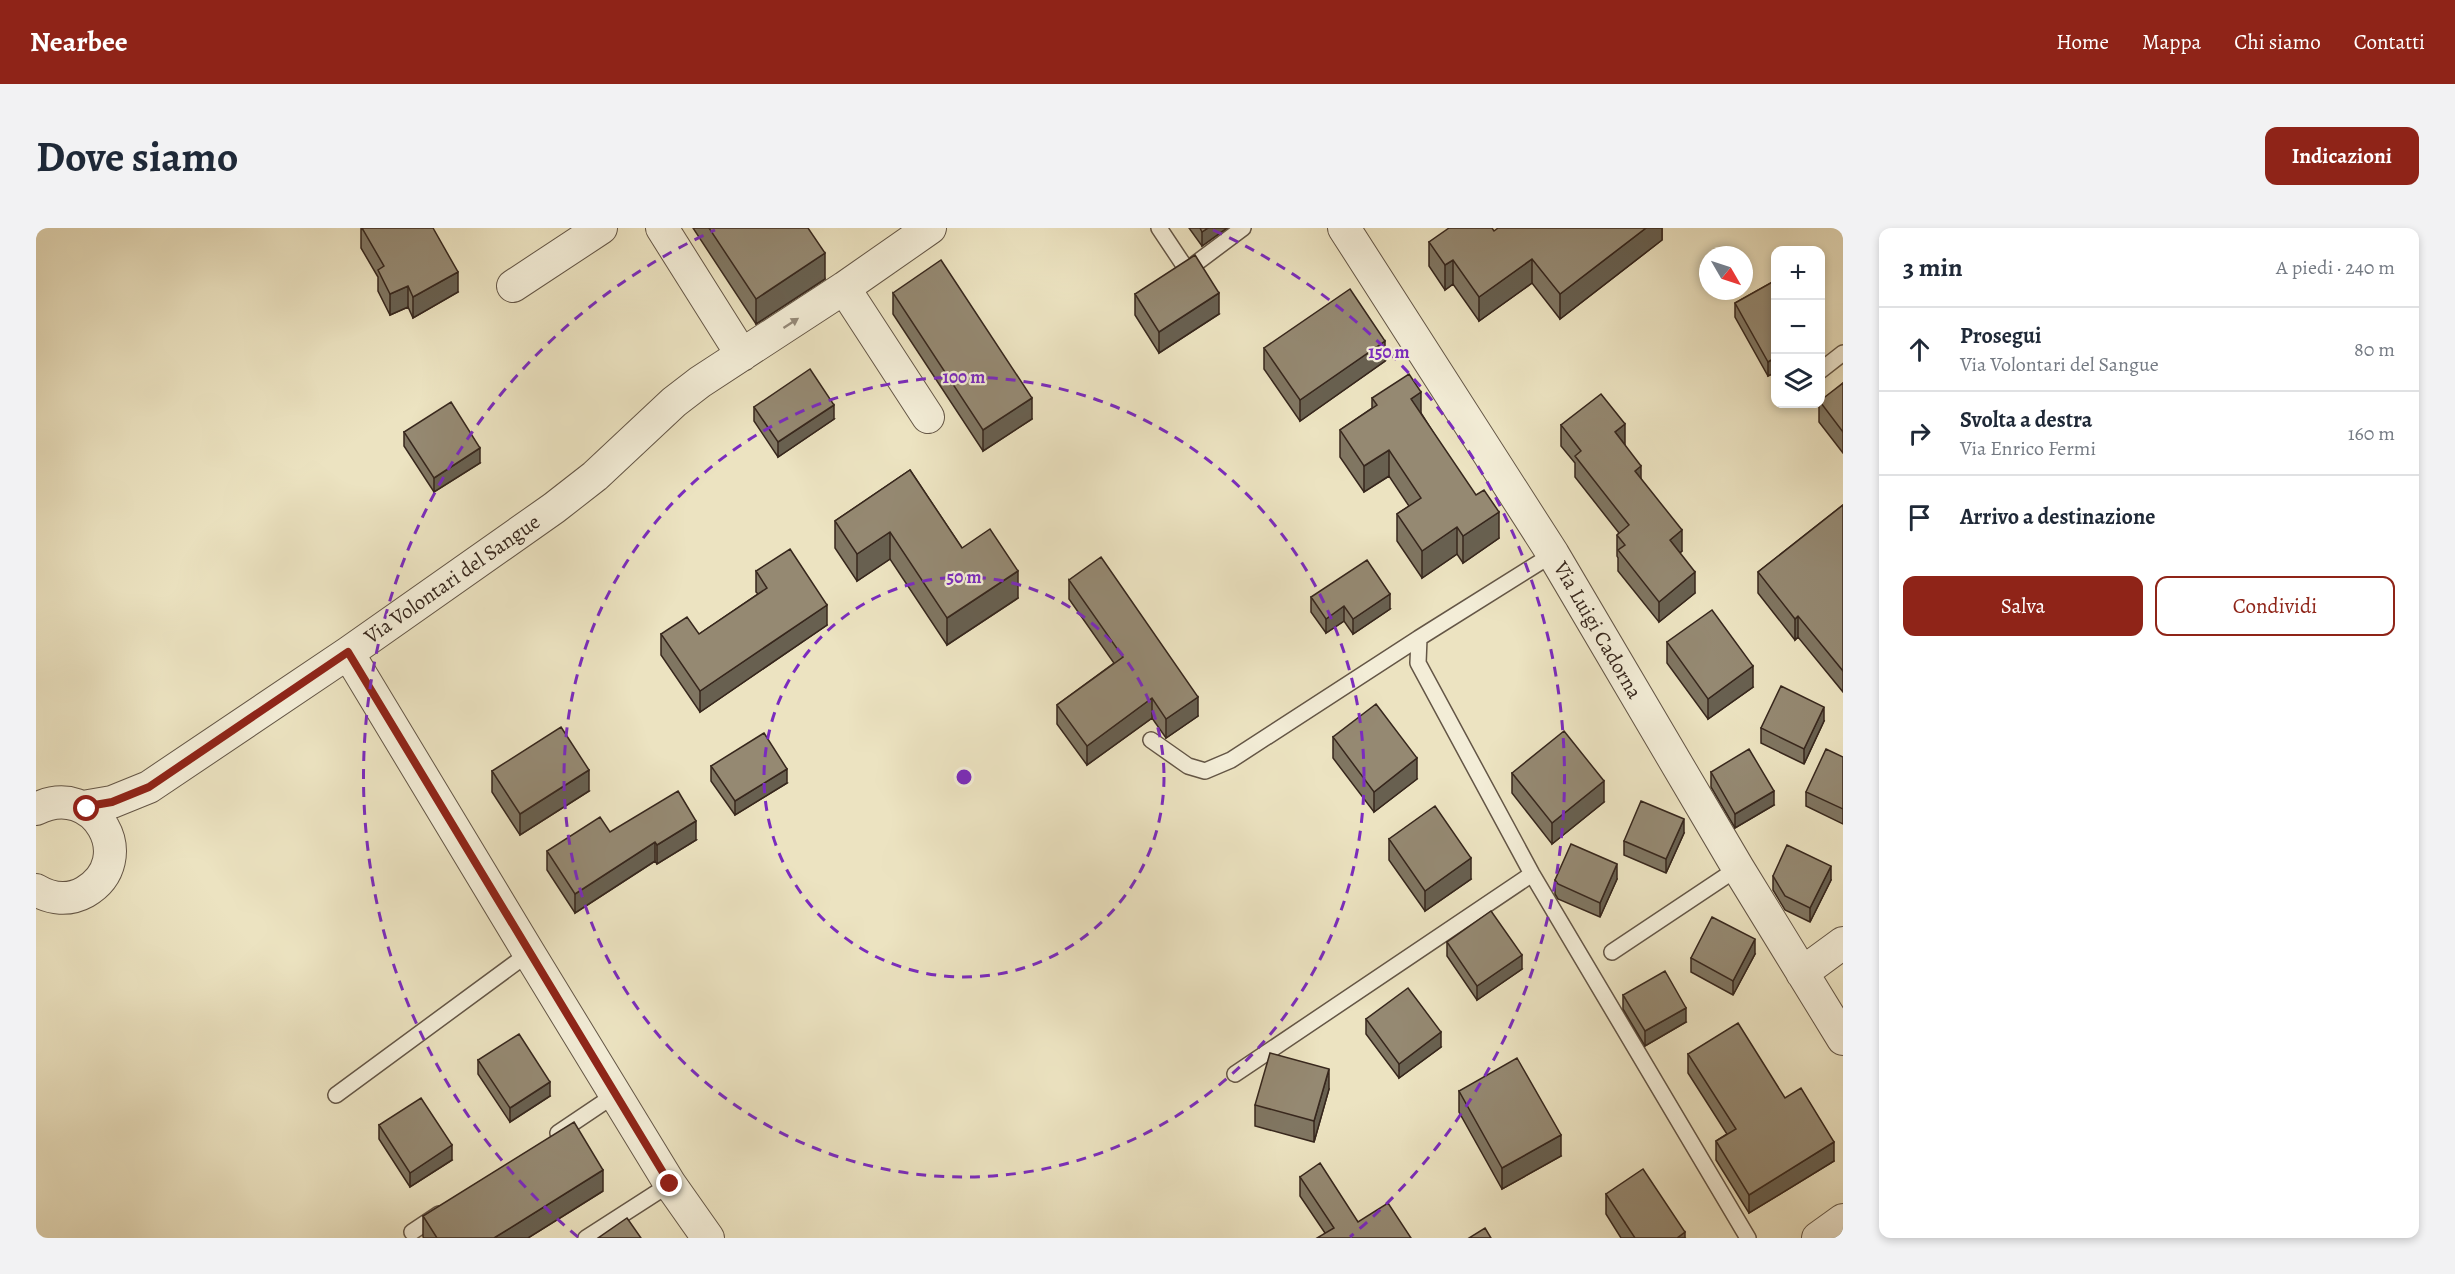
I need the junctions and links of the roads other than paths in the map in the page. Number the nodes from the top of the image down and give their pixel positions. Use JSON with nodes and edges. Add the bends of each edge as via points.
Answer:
{"nodes":[{"id":1,"x":601,"y":228,"type":"edge"},
{"id":2,"x":662,"y":228,"type":"edge"},
{"id":3,"x":930,"y":228,"type":"edge"},
{"id":4,"x":1159,"y":228,"type":"edge"},
{"id":5,"x":1243,"y":228,"type":"edge"},
{"id":6,"x":1344,"y":228,"type":"edge"},
{"id":7,"x":513,"y":286,"type":"dead end"},
{"id":8,"x":844,"y":288,"type":"junction"},
{"id":9,"x":1843,"y":353,"type":"edge"},
{"id":10,"x":742,"y":355,"type":"junction"},
{"id":11,"x":1825,"y":368,"type":"edge"},
{"id":12,"x":928,"y":417,"type":"dead end"},
{"id":13,"x":1554,"y":554,"type":"junction"},
{"id":14,"x":1419,"y":638,"type":"junction"},
{"id":15,"x":348,"y":652,"type":"junction"},
{"id":16,"x":1151,"y":740,"type":"dead end"},
{"id":17,"x":36,"y":784,"type":"edge"},
{"id":18,"x":149,"y":787,"type":"junction"},
{"id":19,"x":60,"y":806,"type":"edge"},
{"id":20,"x":110,"y":848,"type":"junction"},
{"id":21,"x":1738,"y":868,"type":"junction"},
{"id":22,"x":1532,"y":873,"type":"junction"},
{"id":23,"x":36,"y":890,"type":"edge"},
{"id":24,"x":1843,"y":943,"type":"edge"},
{"id":25,"x":1612,"y":952,"type":"dead end"},
{"id":26,"x":529,"y":953,"type":"junction"},
{"id":27,"x":1802,"y":973,"type":"junction"},
{"id":28,"x":1843,"y":1039,"type":"edge"},
{"id":29,"x":1235,"y":1074,"type":"dead end"},
{"id":30,"x":616,"y":1094,"type":"junction"},
{"id":31,"x":336,"y":1095,"type":"dead end"},
{"id":32,"x":548,"y":1140,"type":"edge"},
{"id":33,"x":670,"y":1184,"type":"junction"},
{"id":34,"x":451,"y":1206,"type":"edge"},
{"id":35,"x":1843,"y":1220,"type":"edge"},
{"id":36,"x":412,"y":1232,"type":"dead end"},
{"id":37,"x":586,"y":1238,"type":"edge"},
{"id":38,"x":708,"y":1238,"type":"edge"},
{"id":39,"x":1748,"y":1238,"type":"edge"},
{"id":40,"x":1818,"y":1238,"type":"edge"}],
"edges":[{"from":1,"to":7,"type":"street"},
{"from":2,"to":10,"type":"street"},
{"from":3,"to":8,"type":"street","name":"Via Volontari del Sangue"},
{"from":4,"to":5,"type":"lane","via":[[1187,270]]},
{"from":6,"to":13,"type":"street","name":"Via Luigi Cadorna"},
{"from":10,"to":8,"type":"street","name":"Via Volontari del Sangue","one_way":true},
{"from":8,"to":12,"type":"street"},
{"from":9,"to":11,"type":"lane"},
{"from":10,"to":15,"type":"street","name":"Via Volontari del Sangue","via":[[674,402],[613,460],[554,508]]},
{"from":13,"to":14,"type":"lane"},
{"from":13,"to":21,"type":"street","name":"Via Luigi Cadorna"},
{"from":14,"to":16,"type":"lane","via":[[1231,760],[1205,771],[1188,766]]},
{"from":14,"to":22,"type":"lane","via":[[1418,663]]},
{"from":15,"to":18,"type":"street","name":"Via Volontari del Sangue"},
{"from":15,"to":26,"type":"street"},
{"from":17,"to":19,"type":"street"},
{"from":18,"to":19,"type":"street","name":"Via Volontari del Sangue","via":[[112,802]]},
{"from":18,"to":20,"type":"street","name":"Via Volontari del Sangue"},
{"from":19,"to":20,"type":"street","via":[[100,821]]},
{"from":20,"to":23,"type":"street","name":"Via Volontari del Sangue","via":[[104,873],[81,894],[56,897]]},
{"from":21,"to":25,"type":"lane"},
{"from":21,"to":27,"type":"street","name":"Via Luigi Cadorna"},
{"from":22,"to":29,"type":"lane"},
{"from":22,"to":39,"type":"lane"},
{"from":24,"to":27,"type":"street"},
{"from":26,"to":30,"type":"street"},
{"from":26,"to":31,"type":"lane"},
{"from":27,"to":28,"type":"street","name":"Via Luigi Cadorna"},
{"from":30,"to":32,"type":"lane"},
{"from":30,"to":33,"type":"street"},
{"from":33,"to":37,"type":"lane"},
{"from":33,"to":38,"type":"street"},
{"from":34,"to":36,"type":"lane"},
{"from":35,"to":40,"type":"street"}]}
